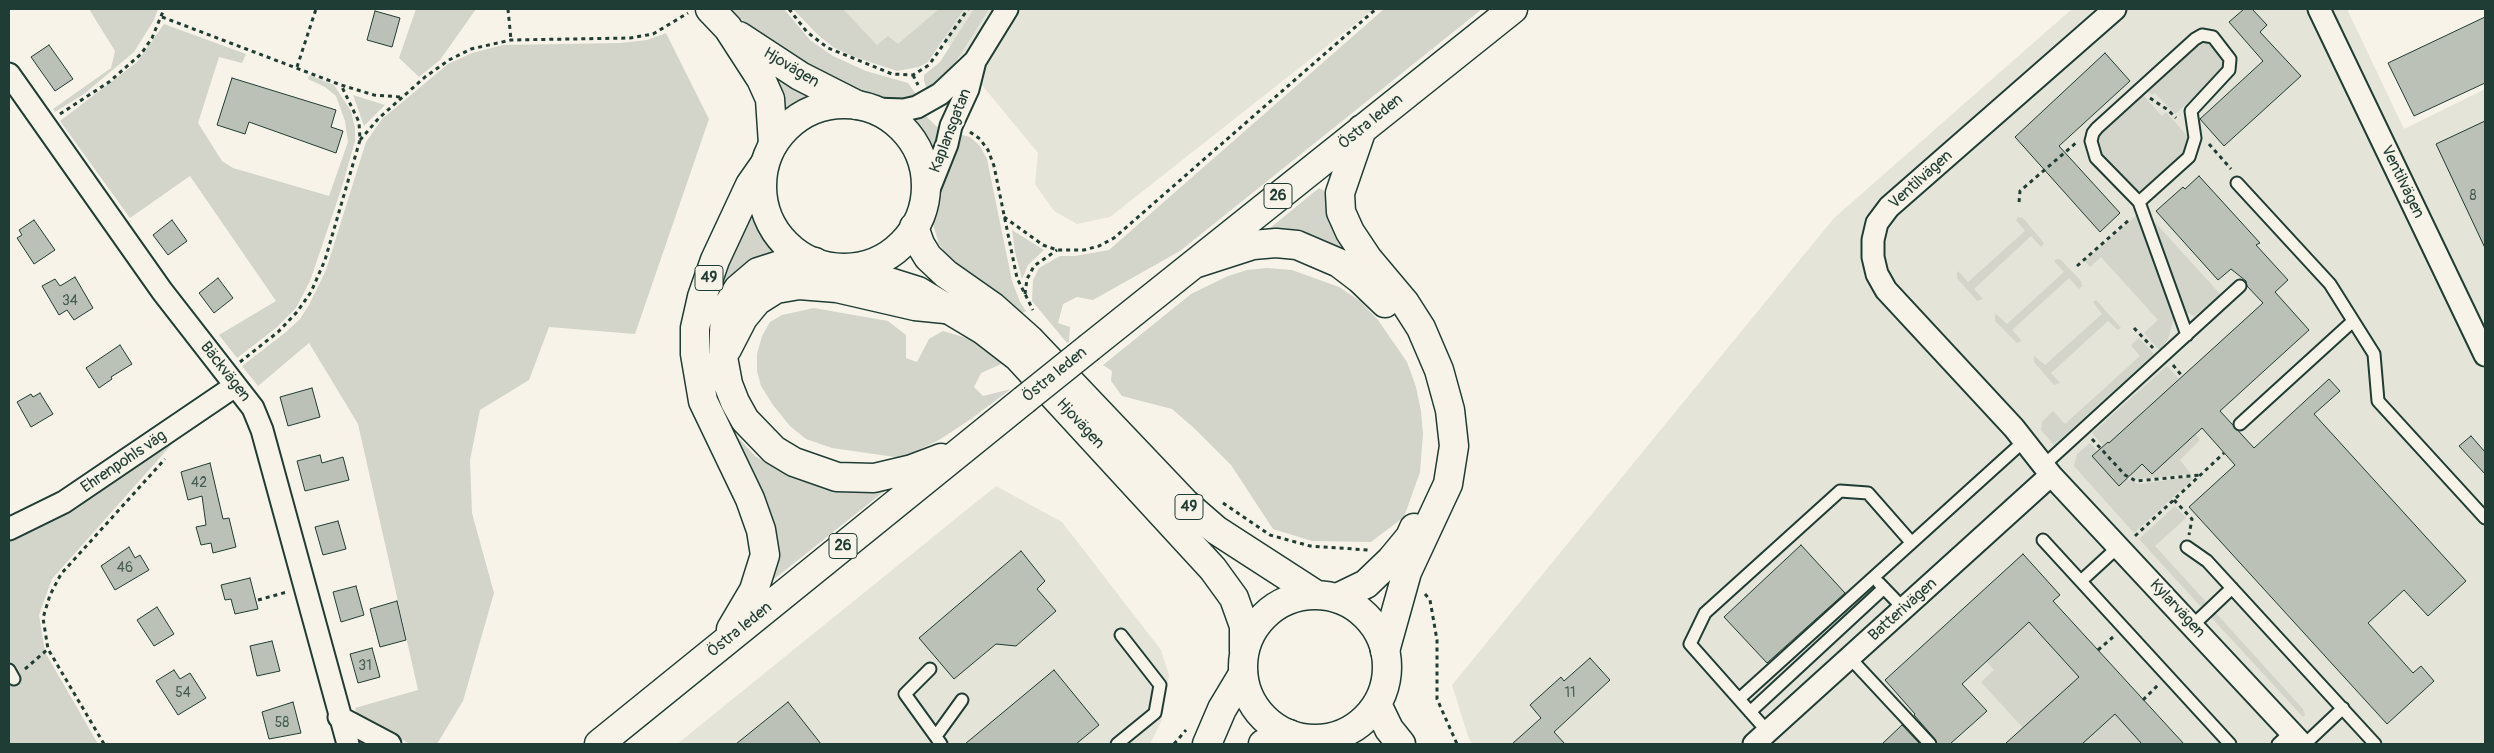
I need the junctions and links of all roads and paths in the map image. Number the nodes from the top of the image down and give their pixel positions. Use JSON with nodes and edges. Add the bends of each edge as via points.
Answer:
{"nodes":[{"id":1,"x":164,"y":9,"type":"edge"},
{"id":2,"x":316,"y":9,"type":"edge"},
{"id":3,"x":508,"y":9,"type":"edge"},
{"id":4,"x":790,"y":9,"type":"edge"},
{"id":5,"x":968,"y":9,"type":"edge"},
{"id":6,"x":1007,"y":9,"type":"edge"},
{"id":7,"x":1376,"y":9,"type":"edge"},
{"id":8,"x":1512,"y":9,"type":"edge"},
{"id":9,"x":2115,"y":9,"type":"edge"},
{"id":10,"x":2319,"y":9,"type":"edge"},
{"id":11,"x":700,"y":10,"type":"edge"},
{"id":12,"x":162,"y":17,"type":"junction"},
{"id":13,"x":728,"y":28,"type":"junction"},
{"id":14,"x":511,"y":40,"type":"junction"},
{"id":15,"x":975,"y":62,"type":"junction"},
{"id":16,"x":297,"y":67,"type":"junction"},
{"id":17,"x":9,"y":74,"type":"edge"},
{"id":18,"x":341,"y":85,"type":"junction"},
{"id":19,"x":2140,"y":89,"type":"junction"},
{"id":20,"x":402,"y":97,"type":"junction"},
{"id":21,"x":865,"y":107,"type":"junction"},
{"id":22,"x":43,"y":124,"type":"junction"},
{"id":23,"x":2194,"y":126,"type":"junction"},
{"id":24,"x":1362,"y":129,"type":"junction"},
{"id":25,"x":360,"y":140,"type":"junction"},
{"id":26,"x":2091,"y":141,"type":"junction"},
{"id":27,"x":769,"y":155,"type":"junction"},
{"id":28,"x":2237,"y":183,"type":"joint"},
{"id":29,"x":925,"y":199,"type":"junction"},
{"id":30,"x":2019,"y":202,"type":"dead end"},
{"id":31,"x":2140,"y":206,"type":"junction"},
{"id":32,"x":914,"y":227,"type":"junction"},
{"id":33,"x":1057,"y":250,"type":"junction"},
{"id":34,"x":815,"y":262,"type":"junction"},
{"id":35,"x":1194,"y":264,"type":"junction"},
{"id":36,"x":2078,"y":266,"type":"dead end"},
{"id":37,"x":845,"y":268,"type":"junction"},
{"id":38,"x":2240,"y":286,"type":"dead end"},
{"id":39,"x":1025,"y":295,"type":"junction"},
{"id":40,"x":946,"y":309,"type":"junction"},
{"id":41,"x":1039,"y":317,"type":"dead end"},
{"id":42,"x":2352,"y":322,"type":"junction"},
{"id":43,"x":2134,"y":328,"type":"dead end"},
{"id":44,"x":2187,"y":335,"type":"junction"},
{"id":45,"x":2485,"y":355,"type":"edge"},
{"id":46,"x":723,"y":357,"type":"junction"},
{"id":47,"x":2161,"y":358,"type":"junction"},
{"id":48,"x":230,"y":380,"type":"junction"},
{"id":49,"x":2240,"y":424,"type":"dead end"},
{"id":50,"x":2083,"y":430,"type":"junction"},
{"id":51,"x":2024,"y":440,"type":"junction"},
{"id":52,"x":964,"y":449,"type":"junction"},
{"id":53,"x":172,"y":452,"type":"dead end"},
{"id":54,"x":2224,"y":453,"type":"dead end"},
{"id":55,"x":2048,"y":470,"type":"junction"},
{"id":56,"x":2200,"y":475,"type":"junction"},
{"id":57,"x":2174,"y":500,"type":"junction"},
{"id":58,"x":1221,"y":502,"type":"dead end"},
{"id":59,"x":2485,"y":518,"type":"edge"},
{"id":60,"x":9,"y":529,"type":"edge"},
{"id":61,"x":2043,"y":540,"type":"dead end"},
{"id":62,"x":1911,"y":542,"type":"junction"},
{"id":63,"x":2126,"y":542,"type":"junction"},
{"id":64,"x":2187,"y":546,"type":"joint"},
{"id":65,"x":1399,"y":566,"type":"junction"},
{"id":66,"x":1873,"y":576,"type":"junction"},
{"id":67,"x":2081,"y":581,"type":"junction"},
{"id":68,"x":1884,"y":588,"type":"junction"},
{"id":69,"x":2232,"y":588,"type":"junction"},
{"id":70,"x":292,"y":591,"type":"dead end"},
{"id":71,"x":1326,"y":596,"type":"junction"},
{"id":72,"x":258,"y":600,"type":"dead end"},
{"id":73,"x":1904,"y":609,"type":"junction"},
{"id":74,"x":2192,"y":626,"type":"junction"},
{"id":75,"x":2116,"y":634,"type":"dead end"},
{"id":76,"x":1120,"y":635,"type":"dead end"},
{"id":77,"x":723,"y":643,"type":"junction"},
{"id":78,"x":48,"y":649,"type":"junction"},
{"id":79,"x":2098,"y":650,"type":"dead end"},
{"id":80,"x":1385,"y":651,"type":"junction"},
{"id":81,"x":1850,"y":658,"type":"junction"},
{"id":82,"x":1243,"y":662,"type":"junction"},
{"id":83,"x":930,"y":669,"type":"dead end"},
{"id":84,"x":11,"y":674,"type":"edge"},
{"id":85,"x":2160,"y":682,"type":"dead end"},
{"id":86,"x":962,"y":700,"type":"dead end"},
{"id":87,"x":1739,"y":700,"type":"junction"},
{"id":88,"x":2143,"y":700,"type":"dead end"},
{"id":89,"x":1377,"y":704,"type":"junction"},
{"id":90,"x":2343,"y":708,"type":"junction"},
{"id":91,"x":1750,"y":712,"type":"junction"},
{"id":92,"x":339,"y":717,"type":"junction"},
{"id":93,"x":1289,"y":734,"type":"junction"},
{"id":94,"x":1197,"y":736,"type":"edge"},
{"id":95,"x":1761,"y":738,"type":"edge"},
{"id":96,"x":939,"y":740,"type":"edge"},
{"id":97,"x":1334,"y":741,"type":"edge"},
{"id":98,"x":2294,"y":741,"type":"edge"},
{"id":99,"x":104,"y":744,"type":"edge"},
{"id":100,"x":348,"y":744,"type":"edge"},
{"id":101,"x":390,"y":744,"type":"edge"},
{"id":102,"x":599,"y":744,"type":"edge"},
{"id":103,"x":1117,"y":744,"type":"edge"},
{"id":104,"x":1174,"y":744,"type":"edge"},
{"id":105,"x":1263,"y":744,"type":"edge"},
{"id":106,"x":1400,"y":744,"type":"edge"},
{"id":107,"x":1457,"y":744,"type":"edge"},
{"id":108,"x":1930,"y":744,"type":"edge"},
{"id":109,"x":2230,"y":744,"type":"edge"},
{"id":110,"x":2375,"y":744,"type":"edge"}],
"edges":[{"from":1,"to":12,"type":"path"},
{"from":2,"to":16,"type":"path"},
{"from":3,"to":14,"type":"path"},
{"from":4,"to":5,"type":"path","via":[[807,32],[828,48],[892,74],[913,75],[929,65]]},
{"from":6,"to":15,"type":"street","name":"Kaplansgatan"},
{"from":7,"to":33,"type":"path","via":[[1114,238],[1084,250]]},
{"from":8,"to":24,"type":"main road","name":"Östra leden","number":"26"},
{"from":9,"to":51,"type":"street","name":"Ventilvägen","via":[[1889,207],[1878,223],[1874,240],[1877,274],[1886,290]]},
{"from":10,"to":45,"type":"street","name":"Ventilvägen"},
{"from":11,"to":13,"type":"main road","name":"Hjovägen"},
{"from":11,"to":14,"type":"path","via":[[652,34],[630,38]]},
{"from":12,"to":16,"type":"path"},
{"from":12,"to":22,"type":"path","via":[[152,38],[127,68]]},
{"from":13,"to":21,"type":"main road","name":"Hjovägen","via":[[800,76]]},
{"from":13,"to":27,"type":"main road","name":"Hjovägen","via":[[770,99]]},
{"from":14,"to":20,"type":"path","via":[[471,49],[449,60]]},
{"from":15,"to":21,"type":"street","name":"Kaplansgatan","via":[[940,94],[917,107],[904,110]]},
{"from":15,"to":29,"type":"street","name":"Kaplansgatan","via":[[968,89]]},
{"from":16,"to":18,"type":"path"},
{"from":17,"to":22,"type":"street","name":"Bäckvägen"},
{"from":18,"to":20,"type":"path","via":[[374,95]]},
{"from":18,"to":25,"type":"path","via":[[359,122]]},
{"from":19,"to":23,"type":"path","via":[[2182,124]]},
{"from":19,"to":23,"type":"lane","via":[[2195,38],[2202,35],[2213,38],[2227,53],[2231,65],[2226,75],[2191,111]]},
{"from":19,"to":26,"type":"lane","via":[[2097,128]]},
{"from":20,"to":25,"type":"path"},
{"from":21,"to":27,"type":"main road","number":"49","via":[[824,106],[809,111],[795,120]]},
{"from":21,"to":29,"type":"main road","via":[[890,118],[915,145],[926,181]]},
{"from":22,"to":48,"type":"street","name":"Bäckvägen"},
{"from":23,"to":28,"type":"path","via":[[2234,173]]},
{"from":23,"to":31,"type":"lane","via":[[2193,149],[2189,156]]},
{"from":24,"to":35,"type":"main road","name":"Östra leden","number":"26"},
{"from":24,"to":65,"type":"main road","via":[[1340,193],[1341,212],[1368,259],[1405,303],[1421,328],[1440,370],[1450,410],[1454,446],[1448,484]]},
{"from":25,"to":48,"type":"path","via":[[325,260],[311,292],[297,312]]},
{"from":26,"to":30,"type":"path","via":[[2074,142],[2020,190]]},
{"from":26,"to":31,"type":"lane","via":[[2096,158]]},
{"from":27,"to":34,"type":"main road","via":[[762,182],[768,216],[786,244]]},
{"from":27,"to":77,"type":"main road","number":"49","via":[[750,185],[715,260],[695,328],[695,354],[703,401],[750,499],[761,530],[764,555],[754,590]]},
{"from":28,"to":42,"type":"lane","via":[[2330,284]]},
{"from":29,"to":32,"type":"main road"},
{"from":31,"to":36,"type":"path"},
{"from":31,"to":44,"type":"lane"},
{"from":32,"to":37,"type":"main road","via":[[905,240],[886,255],[864,265]]},
{"from":32,"to":71,"type":"main road","name":"Hjovägen","number":"49","via":[[928,257],[1029,339],[1184,503],[1216,530]]},
{"from":33,"to":39,"type":"path","via":[[1034,266],[1027,279]]},
{"from":33,"to":39,"type":"path","via":[[1028,235],[1003,216],[1017,278]]},
{"from":34,"to":37,"type":"main road"},
{"from":34,"to":46,"type":"main road","via":[[783,264],[758,272],[738,289],[725,310]]},
{"from":35,"to":52,"type":"main road","name":"Östra leden","number":"26","bridge":true},
{"from":35,"to":65,"type":"main road","via":[[1253,245],[1297,245],[1339,263],[1360,278],[1394,312],[1409,333],[1428,373],[1440,442],[1435,477]]},
{"from":37,"to":40,"type":"main road","name":"Hjovägen","number":"49","via":[[918,291]]},
{"from":38,"to":44,"type":"lane"},
{"from":39,"to":41,"type":"path"},
{"from":40,"to":46,"type":"main road","via":[[915,306],[837,288],[799,285],[776,289],[757,301],[743,318]]},
{"from":40,"to":82,"type":"main road","name":"Hjovägen","number":"49","via":[[983,330],[1018,357],[1213,569],[1234,598],[1244,626]]},
{"from":42,"to":49,"type":"lane"},
{"from":42,"to":59,"type":"lane","via":[[2374,354],[2378,401]]},
{"from":43,"to":47,"type":"path"},
{"from":44,"to":47,"type":"lane"},
{"from":46,"to":52,"type":"main road","via":[[728,384],[745,420],[774,450],[817,471],[837,477],[874,478],[912,470]]},
{"from":47,"to":50,"type":"lane"},
{"from":48,"to":60,"type":"street","name":"Ehrenpohls väg","via":[[64,502]]},
{"from":48,"to":92,"type":"street","name":"Bäckvägen","via":[[253,408],[262,430]]},
{"from":50,"to":55,"type":"lane"},
{"from":50,"to":56,"type":"path","via":[[2125,475],[2136,481]]},
{"from":51,"to":55,"type":"street","name":"Ventilvägen"},
{"from":51,"to":62,"type":"lane"},
{"from":52,"to":77,"type":"main road","name":"Östra leden","number":"26"},
{"from":53,"to":78,"type":"path","via":[[61,574],[50,594],[43,618]]},
{"from":54,"to":56,"type":"path"},
{"from":55,"to":63,"type":"street","name":"Kylarvägen"},
{"from":55,"to":73,"type":"street","name":"Batterivägen"},
{"from":56,"to":57,"type":"path"},
{"from":57,"to":63,"type":"path"},
{"from":57,"to":64,"type":"path","via":[[2192,519]]},
{"from":58,"to":65,"type":"path","via":[[1270,535],[1310,546],[1372,550]]},
{"from":61,"to":67,"type":"lane"},
{"from":62,"to":66,"type":"lane"},
{"from":62,"to":87,"type":"lane","via":[[1868,493],[1840,491],[1705,613],[1690,644]]},
{"from":63,"to":67,"type":"lane"},
{"from":63,"to":74,"type":"street","name":"Kylarvägen"},
{"from":64,"to":69,"type":"lane","via":[[2207,561]]},
{"from":65,"to":71,"type":"main road","via":[[1366,584]]},
{"from":65,"to":80,"type":"main road"},
{"from":65,"to":107,"type":"path","via":[[1430,600],[1437,640],[1437,699]]},
{"from":66,"to":68,"type":"lane"},
{"from":66,"to":87,"type":"lane"},
{"from":67,"to":109,"type":"lane"},
{"from":68,"to":73,"type":"lane"},
{"from":68,"to":91,"type":"lane"},
{"from":69,"to":74,"type":"lane"},
{"from":69,"to":90,"type":"lane"},
{"from":70,"to":72,"type":"path"},
{"from":71,"to":80,"type":"main road","number":"49","via":[[1354,606],[1368,618]]},
{"from":71,"to":82,"type":"main road","via":[[1295,597],[1277,604],[1256,625]]},
{"from":73,"to":81,"type":"street","name":"Batterivägen"},
{"from":74,"to":98,"type":"street","name":"Kylarvägen"},
{"from":75,"to":79,"type":"path"},
{"from":76,"to":103,"type":"lane","via":[[1160,685],[1155,712]]},
{"from":77,"to":102,"type":"main road","name":"Östra leden","number":"26"},
{"from":78,"to":84,"type":"path"},
{"from":78,"to":99,"type":"path"},
{"from":80,"to":89,"type":"main road","number":"49","via":[[1387,670]]},
{"from":81,"to":95,"type":"street","name":"Batterivägen"},
{"from":81,"to":108,"type":"lane"},
{"from":82,"to":93,"type":"main road","number":"49","via":[[1248,693],[1257,711],[1272,725]]},
{"from":82,"to":94,"type":"main road","via":[[1222,709]]},
{"from":83,"to":96,"type":"lane","via":[[905,694]]},
{"from":85,"to":88,"type":"path"},
{"from":86,"to":96,"type":"lane"},
{"from":87,"to":91,"type":"lane"},
{"from":89,"to":97,"type":"main road","number":"49","via":[[1364,720]]},
{"from":89,"to":106,"type":"main road"},
{"from":90,"to":98,"type":"lane"},
{"from":90,"to":110,"type":"lane"},
{"from":91,"to":95,"type":"lane"},
{"from":92,"to":100,"type":"street","name":"Bäckvägen"},
{"from":92,"to":101,"type":"street"},
{"from":93,"to":97,"type":"main road","number":"49"},
{"from":93,"to":105,"type":"main road"},
{"from":94,"to":104,"type":"path"}]}
